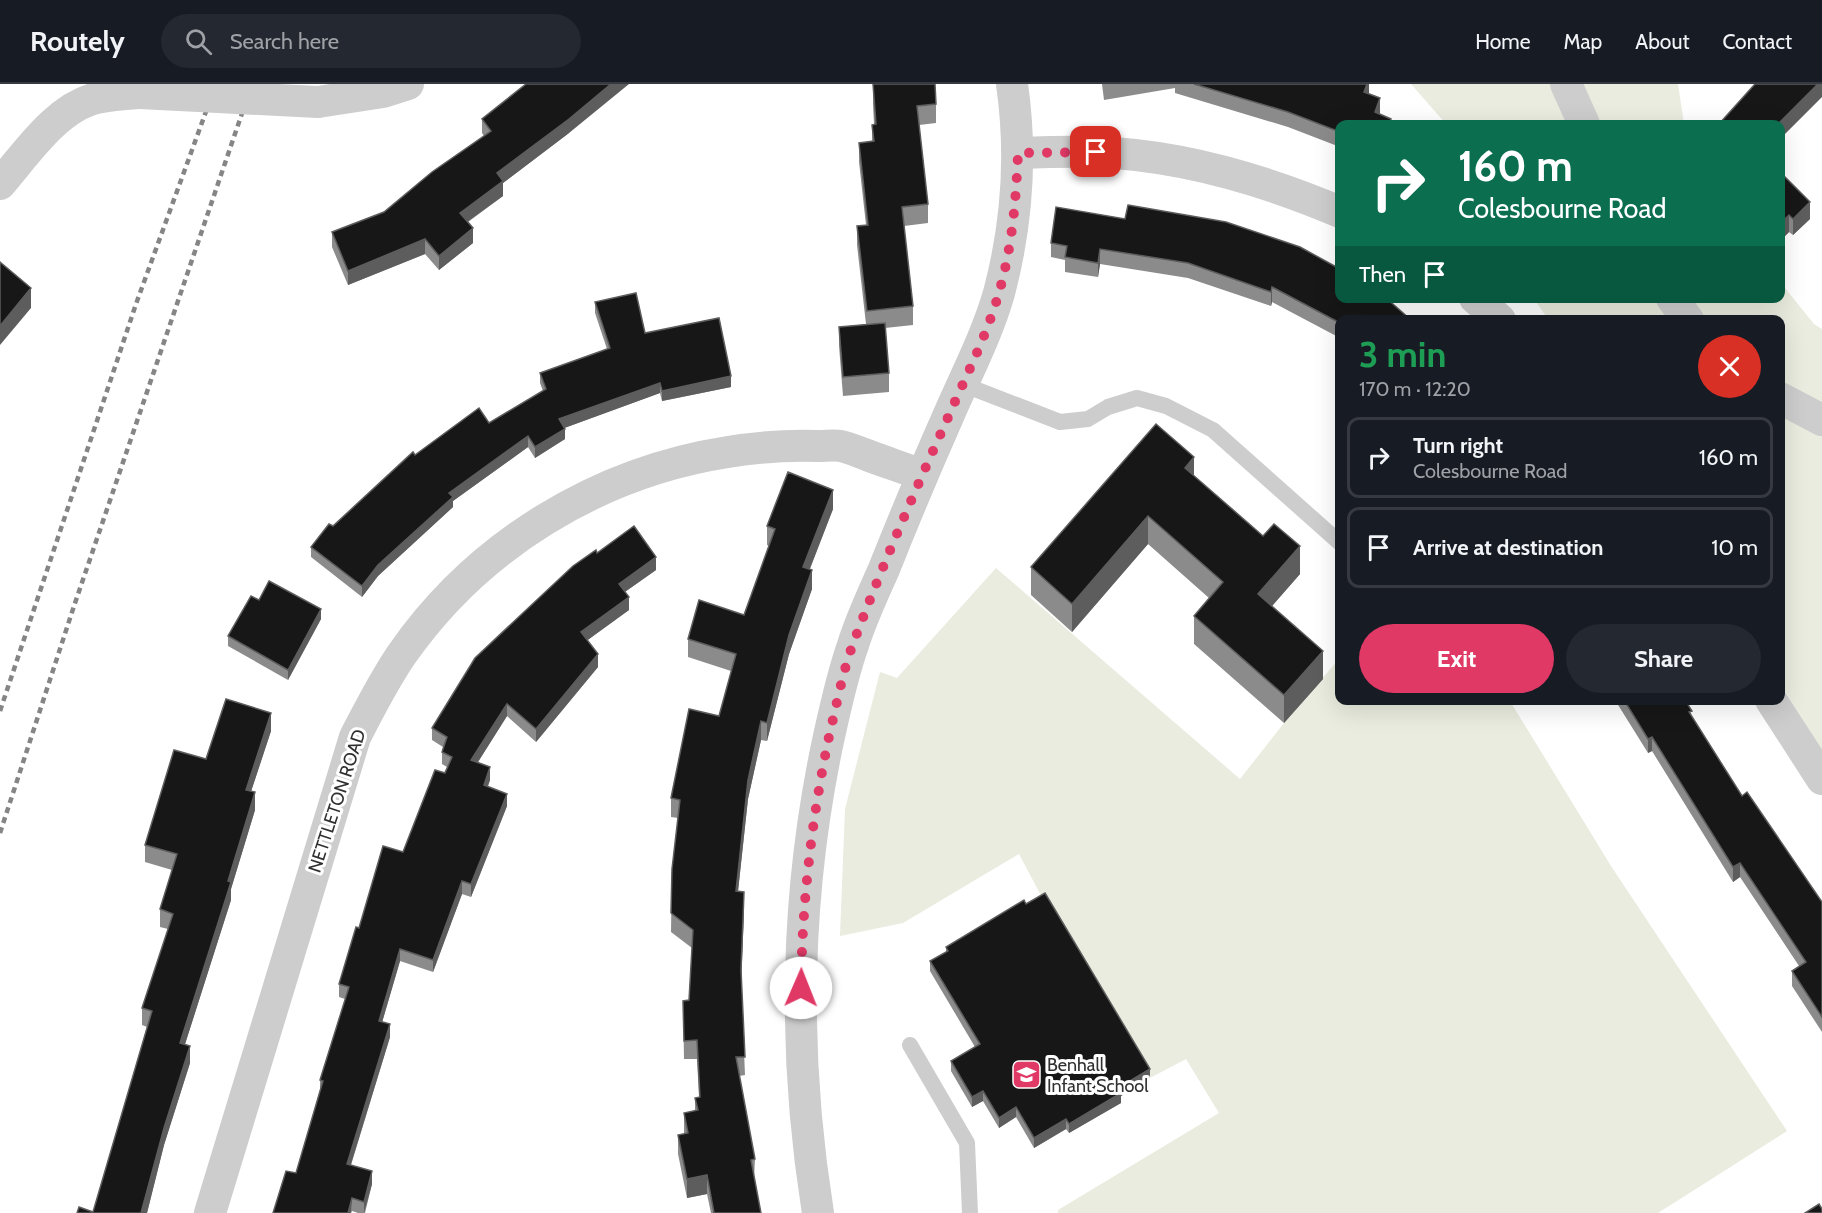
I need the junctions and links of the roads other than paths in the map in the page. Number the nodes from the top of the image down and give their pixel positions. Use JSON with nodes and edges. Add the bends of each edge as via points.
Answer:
{"nodes":[{"id":1,"x":408,"y":84,"type":"edge"},
{"id":2,"x":1012,"y":84,"type":"edge"},
{"id":3,"x":1566,"y":84,"type":"edge"},
{"id":4,"x":1582,"y":120,"type":"edge"},
{"id":5,"x":1018,"y":153,"type":"junction"},
{"id":6,"x":0,"y":184,"type":"edge"},
{"id":7,"x":1335,"y":210,"type":"edge"},
{"id":8,"x":1481,"y":303,"type":"edge"},
{"id":9,"x":1494,"y":315,"type":"edge"},
{"id":10,"x":962,"y":384,"type":"junction"},
{"id":11,"x":1785,"y":401,"type":"edge"},
{"id":12,"x":1822,"y":420,"type":"edge"},
{"id":13,"x":922,"y":475,"type":"junction"},
{"id":14,"x":1335,"y":539,"type":"edge"},
{"id":15,"x":1774,"y":705,"type":"edge"},
{"id":16,"x":1822,"y":779,"type":"edge"},
{"id":17,"x":910,"y":1045,"type":"dead end"},
{"id":18,"x":210,"y":1213,"type":"edge"},
{"id":19,"x":818,"y":1213,"type":"edge"},
{"id":20,"x":970,"y":1213,"type":"edge"}],
"edges":[{"from":1,"to":6,"type":"street","bridge":true,"via":[[318,102],[140,93],[97,98],[56,120]]},
{"from":2,"to":5,"type":"street"},
{"from":3,"to":4,"type":"street"},
{"from":5,"to":7,"type":"street","via":[[1096,152],[1185,162],[1287,190]]},
{"from":5,"to":10,"type":"street","via":[[1016,200],[998,295]]},
{"from":8,"to":9,"type":"street"},
{"from":10,"to":13,"type":"street"},
{"from":10,"to":14,"type":"lane","via":[[1060,422],[1088,419],[1108,407],[1137,398],[1166,406],[1213,430]]},
{"from":11,"to":12,"type":"street"},
{"from":13,"to":18,"type":"street","name":"NETTLETON ROAD","via":[[840,446],[796,445],[707,455],[664,465],[581,498],[540,522],[464,581],[402,654],[355,737]]},
{"from":13,"to":19,"type":"street","via":[[852,645],[821,774],[811,840],[801,1004],[803,1088]]},
{"from":15,"to":16,"type":"street"},
{"from":17,"to":20,"type":"lane","via":[[967,1143]]}]}
